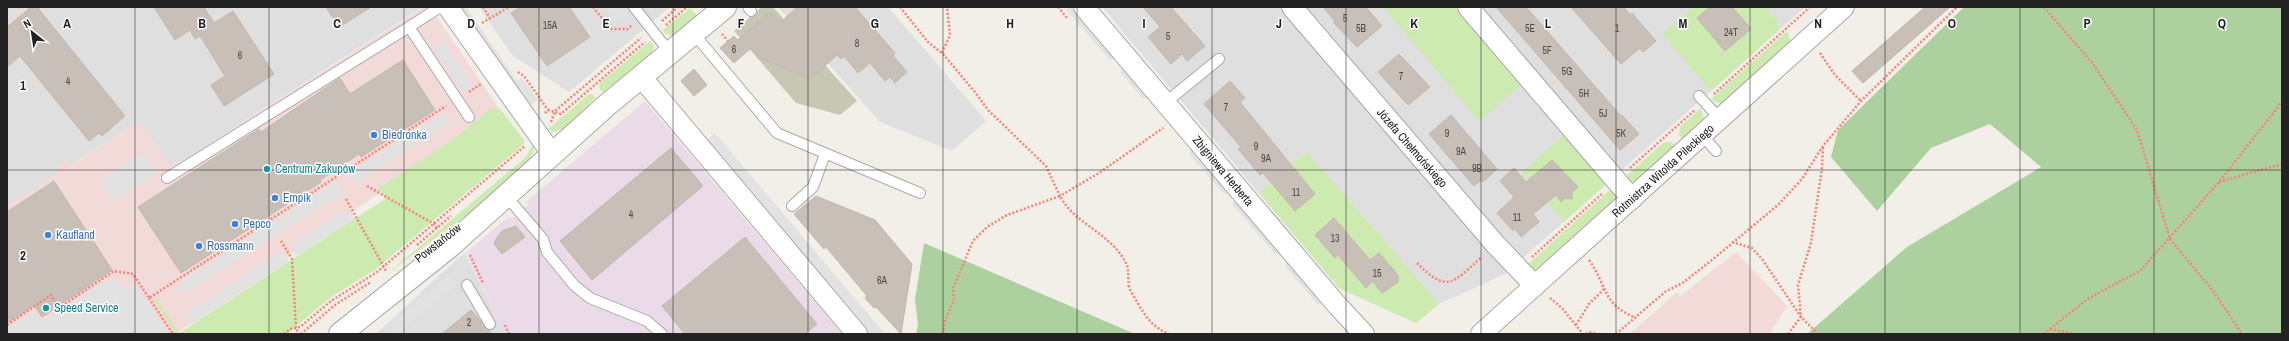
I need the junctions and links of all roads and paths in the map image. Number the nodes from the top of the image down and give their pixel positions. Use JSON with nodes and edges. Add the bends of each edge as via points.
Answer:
{"nodes":[{"id":1,"x":440,"y":7,"type":"edge"},
{"id":2,"x":448,"y":7,"type":"edge"},
{"id":3,"x":483,"y":7,"type":"edge"},
{"id":4,"x":509,"y":7,"type":"edge"},
{"id":5,"x":593,"y":7,"type":"edge"},
{"id":6,"x":634,"y":7,"type":"edge"},
{"id":7,"x":678,"y":7,"type":"edge"},
{"id":8,"x":687,"y":7,"type":"edge"},
{"id":9,"x":726,"y":7,"type":"edge"},
{"id":10,"x":900,"y":7,"type":"edge"},
{"id":11,"x":947,"y":7,"type":"edge"},
{"id":12,"x":1084,"y":7,"type":"edge"},
{"id":13,"x":1292,"y":7,"type":"edge"},
{"id":14,"x":1468,"y":7,"type":"edge"},
{"id":15,"x":1844,"y":7,"type":"edge"},
{"id":16,"x":1957,"y":7,"type":"edge"},
{"id":17,"x":2044,"y":7,"type":"edge"},
{"id":18,"x":490,"y":18,"type":"junction"},
{"id":19,"x":642,"y":18,"type":"junction"},
{"id":20,"x":480,"y":24,"type":"dead end"},
{"id":21,"x":409,"y":27,"type":"junction"},
{"id":22,"x":654,"y":31,"type":"junction"},
{"id":23,"x":694,"y":34,"type":"junction"},
{"id":24,"x":722,"y":35,"type":"dead end"},
{"id":25,"x":728,"y":41,"type":"dead end"},
{"id":26,"x":1817,"y":48,"type":"dead end"},
{"id":27,"x":942,"y":53,"type":"junction"},
{"id":28,"x":671,"y":54,"type":"junction"},
{"id":29,"x":1219,"y":59,"type":"dead end"},
{"id":30,"x":642,"y":78,"type":"junction"},
{"id":31,"x":485,"y":81,"type":"dead end"},
{"id":32,"x":1699,"y":96,"type":"dead end"},
{"id":33,"x":457,"y":99,"type":"junction"},
{"id":34,"x":1861,"y":101,"type":"junction"},
{"id":35,"x":2282,"y":102,"type":"edge"},
{"id":36,"x":1165,"y":103,"type":"junction"},
{"id":37,"x":555,"y":113,"type":"junction"},
{"id":38,"x":469,"y":117,"type":"dead end"},
{"id":39,"x":1720,"y":119,"type":"junction"},
{"id":40,"x":1162,"y":129,"type":"dead end"},
{"id":41,"x":532,"y":135,"type":"junction"},
{"id":42,"x":1702,"y":136,"type":"junction"},
{"id":43,"x":1822,"y":146,"type":"junction"},
{"id":44,"x":1716,"y":152,"type":"dead end"},
{"id":45,"x":552,"y":154,"type":"junction"},
{"id":46,"x":826,"y":154,"type":"junction"},
{"id":47,"x":524,"y":155,"type":"dead end"},
{"id":48,"x":2282,"y":164,"type":"edge"},
{"id":49,"x":167,"y":178,"type":"dead end"},
{"id":50,"x":2218,"y":182,"type":"junction"},
{"id":51,"x":367,"y":186,"type":"dead end"},
{"id":52,"x":920,"y":193,"type":"dead end"},
{"id":53,"x":506,"y":196,"type":"junction"},
{"id":54,"x":1060,"y":196,"type":"junction"},
{"id":55,"x":346,"y":199,"type":"dead end"},
{"id":56,"x":1632,"y":199,"type":"junction"},
{"id":57,"x":792,"y":206,"type":"dead end"},
{"id":58,"x":455,"y":213,"type":"dead end"},
{"id":59,"x":434,"y":224,"type":"junction"},
{"id":60,"x":437,"y":228,"type":"junction"},
{"id":61,"x":2170,"y":239,"type":"junction"},
{"id":62,"x":281,"y":241,"type":"dead end"},
{"id":63,"x":1732,"y":242,"type":"junction"},
{"id":64,"x":1496,"y":245,"type":"junction"},
{"id":65,"x":414,"y":247,"type":"dead end"},
{"id":66,"x":1578,"y":248,"type":"junction"},
{"id":67,"x":1417,"y":263,"type":"dead end"},
{"id":68,"x":392,"y":266,"type":"dead end"},
{"id":69,"x":383,"y":267,"type":"junction"},
{"id":70,"x":386,"y":271,"type":"junction"},
{"id":71,"x":381,"y":276,"type":"dead end"},
{"id":72,"x":374,"y":280,"type":"dead end"},
{"id":73,"x":467,"y":285,"type":"dead end"},
{"id":74,"x":1604,"y":288,"type":"junction"},
{"id":75,"x":1540,"y":290,"type":"junction"},
{"id":76,"x":149,"y":298,"type":"junction"},
{"id":77,"x":1801,"y":317,"type":"junction"},
{"id":78,"x":1636,"y":318,"type":"junction"},
{"id":79,"x":490,"y":324,"type":"dead end"},
{"id":80,"x":7,"y":325,"type":"edge"},
{"id":81,"x":1576,"y":325,"type":"junction"},
{"id":82,"x":296,"y":328,"type":"junction"},
{"id":83,"x":2050,"y":329,"type":"junction"},
{"id":84,"x":1588,"y":333,"type":"edge"},
{"id":85,"x":173,"y":334,"type":"edge"},
{"id":86,"x":284,"y":334,"type":"edge"},
{"id":87,"x":300,"y":334,"type":"edge"},
{"id":88,"x":326,"y":334,"type":"edge"},
{"id":89,"x":340,"y":334,"type":"edge"},
{"id":90,"x":662,"y":334,"type":"edge"},
{"id":91,"x":857,"y":334,"type":"edge"},
{"id":92,"x":943,"y":334,"type":"edge"},
{"id":93,"x":1169,"y":334,"type":"edge"},
{"id":94,"x":1364,"y":334,"type":"edge"},
{"id":95,"x":1480,"y":334,"type":"edge"},
{"id":96,"x":1583,"y":334,"type":"edge"},
{"id":97,"x":1598,"y":334,"type":"edge"},
{"id":98,"x":1616,"y":334,"type":"edge"},
{"id":99,"x":1788,"y":334,"type":"edge"},
{"id":100,"x":1818,"y":334,"type":"edge"},
{"id":101,"x":2044,"y":334,"type":"edge"},
{"id":102,"x":2074,"y":334,"type":"edge"},
{"id":103,"x":2242,"y":334,"type":"edge"}],
"edges":[{"from":1,"to":21,"type":"lane"},
{"from":2,"to":41,"type":"street"},
{"from":3,"to":18,"type":"path"},
{"from":4,"to":18,"type":"path"},
{"from":5,"to":19,"type":"path","via":[[610,29],[628,29]]},
{"from":6,"to":19,"type":"lane"},
{"from":7,"to":22,"type":"path"},
{"from":8,"to":22,"type":"path"},
{"from":9,"to":23,"type":"street","name":"Powstańców"},
{"from":10,"to":27,"type":"path","via":[[928,42]]},
{"from":11,"to":27,"type":"path","via":[[950,35]]},
{"from":12,"to":36,"type":"street","name":"Zbigniewa Herberta"},
{"from":13,"to":64,"type":"street","name":"Józefa Chełmońskiego"},
{"from":14,"to":56,"type":"street"},
{"from":15,"to":39,"type":"street","name":"Rotmistrza Witolda Pileckiego"},
{"from":16,"to":34,"type":"path"},
{"from":17,"to":61,"type":"path","via":[[2093,64],[2137,130]]},
{"from":18,"to":20,"type":"path"},
{"from":19,"to":22,"type":"lane"},
{"from":21,"to":33,"type":"lane"},
{"from":21,"to":49,"type":"lane"},
{"from":22,"to":28,"type":"lane"},
{"from":22,"to":37,"type":"path"},
{"from":22,"to":37,"type":"path","via":[[561,114]]},
{"from":23,"to":28,"type":"street","name":"Powstańców"},
{"from":23,"to":46,"type":"lane","via":[[772,129],[783,137]]},
{"from":24,"to":25,"type":"path"},
{"from":26,"to":34,"type":"path","via":[[1835,75]]},
{"from":27,"to":54,"type":"path","via":[[989,111],[1046,166]]},
{"from":28,"to":30,"type":"street","name":"Powstańców"},
{"from":29,"to":36,"type":"lane"},
{"from":30,"to":45,"type":"street","name":"Powstańców"},
{"from":30,"to":91,"type":"street"},
{"from":31,"to":33,"type":"path"},
{"from":32,"to":39,"type":"lane"},
{"from":33,"to":38,"type":"lane"},
{"from":33,"to":76,"type":"path"},
{"from":34,"to":43,"type":"path"},
{"from":35,"to":50,"type":"path"},
{"from":36,"to":94,"type":"street","name":"Zbigniewa Herberta"},
{"from":37,"to":41,"type":"path","via":[[553,119]]},
{"from":37,"to":41,"type":"path","via":[[548,110]]},
{"from":39,"to":42,"type":"street","name":"Rotmistrza Witolda Pileckiego"},
{"from":40,"to":54,"type":"path","via":[[1099,173]]},
{"from":41,"to":45,"type":"street"},
{"from":41,"to":47,"type":"path"},
{"from":41,"to":59,"type":"path"},
{"from":42,"to":44,"type":"lane"},
{"from":42,"to":56,"type":"street","name":"Rotmistrza Witolda Pileckiego"},
{"from":43,"to":63,"type":"path","via":[[1802,179],[1778,204]]},
{"from":43,"to":77,"type":"path","via":[[1822,168],[1811,243],[1798,286]]},
{"from":45,"to":53,"type":"street","name":"Powstańców"},
{"from":45,"to":88,"type":"street","name":"Powstańców","via":[[393,278]]},
{"from":46,"to":52,"type":"lane"},
{"from":46,"to":57,"type":"lane","via":[[813,187]]},
{"from":48,"to":50,"type":"path"},
{"from":50,"to":61,"type":"path"},
{"from":51,"to":59,"type":"path"},
{"from":53,"to":89,"type":"street","name":"Powstańców","via":[[434,260],[397,286]]},
{"from":53,"to":90,"type":"lane","via":[[543,239],[547,252],[574,285],[590,298],[647,322]]},
{"from":54,"to":92,"type":"path","via":[[1007,215],[987,227],[973,241],[953,288],[954,299]]},
{"from":54,"to":93,"type":"path","via":[[1064,205],[1083,223],[1104,237],[1122,256],[1130,270],[1129,288],[1147,320]]},
{"from":55,"to":69,"type":"path"},
{"from":56,"to":66,"type":"street","name":"Rotmistrza Witolda Pileckiego"},
{"from":58,"to":60,"type":"path"},
{"from":59,"to":60,"type":"path"},
{"from":59,"to":69,"type":"path"},
{"from":60,"to":65,"type":"path"},
{"from":61,"to":83,"type":"path","via":[[2140,271],[2089,298]]},
{"from":61,"to":103,"type":"path","via":[[2214,291]]},
{"from":62,"to":82,"type":"path","via":[[292,259]]},
{"from":63,"to":77,"type":"path","via":[[1752,248]]},
{"from":63,"to":78,"type":"path","via":[[1684,282],[1665,292]]},
{"from":64,"to":67,"type":"path","via":[[1447,283],[1439,282]]},
{"from":64,"to":75,"type":"street","name":"Józefa Chełmońskiego"},
{"from":66,"to":74,"type":"path","via":[[1599,274]]},
{"from":66,"to":75,"type":"street","name":"Rotmistrza Witolda Pileckiego"},
{"from":68,"to":70,"type":"path"},
{"from":69,"to":70,"type":"path"},
{"from":69,"to":82,"type":"path","via":[[331,301]]},
{"from":70,"to":71,"type":"path"},
{"from":72,"to":87,"type":"path","via":[[335,305]]},
{"from":73,"to":79,"type":"lane"},
{"from":74,"to":78,"type":"path","via":[[1609,300],[1620,311]]},
{"from":74,"to":81,"type":"path","via":[[1589,304]]},
{"from":75,"to":81,"type":"path","via":[[1562,308]]},
{"from":75,"to":95,"type":"street","name":"Rotmistrza Witolda Pileckiego"},
{"from":76,"to":80,"type":"path","via":[[133,274],[114,271],[60,308],[51,295]]},
{"from":76,"to":85,"type":"path"},
{"from":77,"to":99,"type":"path"},
{"from":77,"to":100,"type":"path"},
{"from":78,"to":98,"type":"path"},
{"from":81,"to":96,"type":"path"},
{"from":82,"to":86,"type":"path"},
{"from":82,"to":87,"type":"path"},
{"from":83,"to":101,"type":"path"},
{"from":83,"to":102,"type":"path"},
{"from":84,"to":97,"type":"path"}]}
